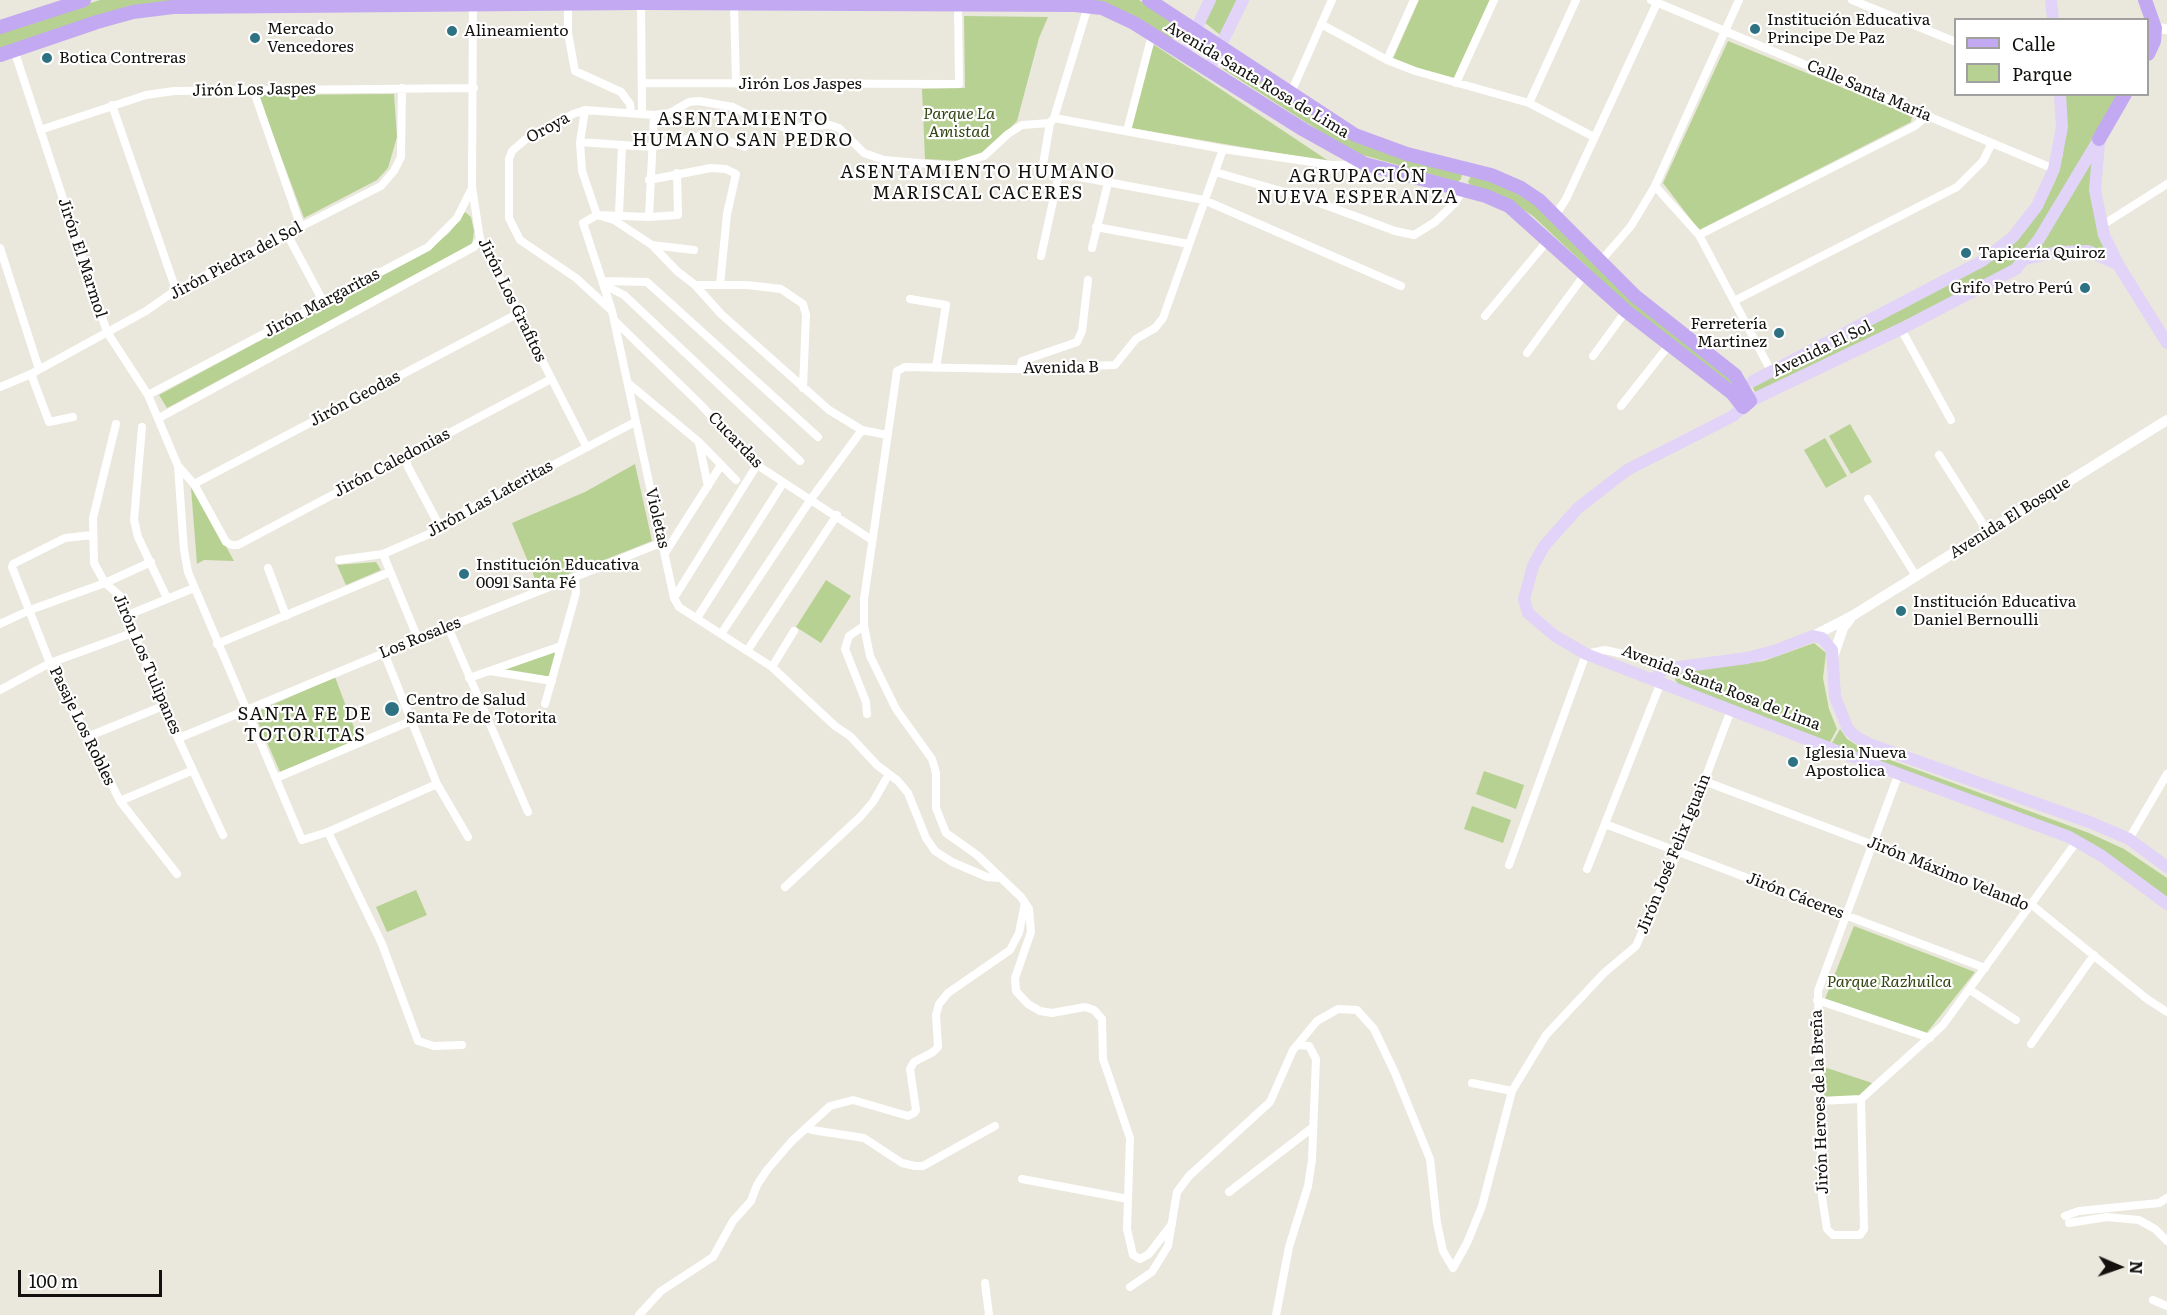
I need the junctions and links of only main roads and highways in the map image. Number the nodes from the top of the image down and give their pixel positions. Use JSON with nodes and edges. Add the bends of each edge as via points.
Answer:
{"nodes":[{"id":1,"x":84,"y":0,"type":"edge"},
{"id":2,"x":1149,"y":0,"type":"edge"},
{"id":3,"x":1210,"y":0,"type":"edge"},
{"id":4,"x":1243,"y":0,"type":"edge"},
{"id":5,"x":2051,"y":0,"type":"edge"},
{"id":6,"x":2145,"y":0,"type":"edge"},
{"id":7,"x":473,"y":2,"type":"edge"},
{"id":8,"x":568,"y":2,"type":"edge"},
{"id":9,"x":247,"y":3,"type":"edge"},
{"id":10,"x":2053,"y":18,"type":"edge"},
{"id":11,"x":0,"y":27,"type":"edge"},
{"id":12,"x":2161,"y":28,"type":"edge"},
{"id":13,"x":1196,"y":31,"type":"junction"},
{"id":14,"x":1220,"y":48,"type":"junction"},
{"id":15,"x":2149,"y":52,"type":"edge"},
{"id":16,"x":1184,"y":54,"type":"junction"},
{"id":17,"x":0,"y":55,"type":"edge"},
{"id":18,"x":1209,"y":69,"type":"junction"},
{"id":19,"x":2060,"y":96,"type":"edge"},
{"id":20,"x":2124,"y":96,"type":"edge"},
{"id":21,"x":2099,"y":139,"type":"junction"},
{"id":22,"x":1467,"y":168,"type":"junction"},
{"id":23,"x":1463,"y":190,"type":"junction"},
{"id":24,"x":2026,"y":259,"type":"junction"},
{"id":25,"x":2119,"y":266,"type":"junction"},
{"id":26,"x":2165,"y":335,"type":"edge"},
{"id":27,"x":1743,"y":387,"type":"junction"},
{"id":28,"x":1747,"y":404,"type":"junction"},
{"id":29,"x":1528,"y":614,"type":"joint"},
{"id":30,"x":1813,"y":636,"type":"joint"},
{"id":31,"x":1658,"y":681,"type":"junction"},
{"id":32,"x":2167,"y":867,"type":"edge"},
{"id":33,"x":2167,"y":904,"type":"edge"}],
"edges":[{"from":1,"to":11,"type":"main road"},
{"from":2,"to":13,"type":"main road","name":"Avenida Santa Rosa de Lima"},
{"from":3,"to":13,"type":"main road"},
{"from":4,"to":14,"type":"main road"},
{"from":5,"to":10,"type":"main road"},
{"from":6,"to":12,"type":"main road"},
{"from":7,"to":8,"type":"main road","name":"Avenida Santa Rosa de Lima"},
{"from":7,"to":9,"type":"main road","name":"Avenida Santa Rosa de Lima"},
{"from":8,"to":16,"type":"main road","name":"Avenida Santa Rosa de Lima","via":[[1088,6],[1116,14]]},
{"from":9,"to":17,"type":"main road","name":"Avenida Santa Rosa de Lima","via":[[133,12]]},
{"from":12,"to":15,"type":"main road"},
{"from":13,"to":14,"type":"main road","name":"Avenida Santa Rosa de Lima"},
{"from":13,"to":16,"type":"main road"},
{"from":14,"to":18,"type":"main road"},
{"from":14,"to":22,"type":"main road","name":"Avenida Santa Rosa de Lima","via":[[1355,135],[1407,154]]},
{"from":16,"to":18,"type":"main road","name":"Avenida Santa Rosa de Lima"},
{"from":18,"to":23,"type":"main road","name":"Avenida Santa Rosa de Lima","via":[[1365,164]]},
{"from":19,"to":27,"type":"main road","name":"Avenida El Sol","via":[[2062,127],[2054,169],[2037,206],[1999,249]]},
{"from":20,"to":21,"type":"main road","name":"Avenida El Sol"},
{"from":21,"to":24,"type":"main road","name":"Avenida El Sol"},
{"from":21,"to":25,"type":"main road","via":[[2095,190],[2101,226]]},
{"from":22,"to":23,"type":"main road"},
{"from":22,"to":27,"type":"main road","name":"Avenida Santa Rosa de Lima","via":[[1521,188],[1555,216],[1649,309],[1726,368]]},
{"from":23,"to":27,"type":"main road","name":"Avenida Santa Rosa de Lima","via":[[1509,206],[1669,345]]},
{"from":24,"to":25,"type":"main road","via":[[2088,251]]},
{"from":24,"to":28,"type":"main road","name":"Avenida El Sol","via":[[2002,279]]},
{"from":25,"to":26,"type":"main road"},
{"from":27,"to":28,"type":"main road","name":"Avenida Santa Rosa de Lima"},
{"from":28,"to":29,"type":"main road","name":"Avenida El Sol","via":[[1733,416],[1627,470],[1578,508],[1544,546],[1533,566],[1524,599]]},
{"from":29,"to":31,"type":"main road","name":"Avenida Santa Rosa de Lima","via":[[1586,654]]},
{"from":30,"to":31,"type":"main road","name":"Avenida El Bosque","via":[[1747,658],[1664,669]]},
{"from":30,"to":32,"type":"main road","name":"Avenida Santa Rosa de Lima","via":[[1826,640],[1833,657],[1835,697],[1848,729],[1855,736],[2092,823],[2129,839]]},
{"from":31,"to":33,"type":"main road","name":"Avenida Santa Rosa de Lima","via":[[2077,841]]}]}
